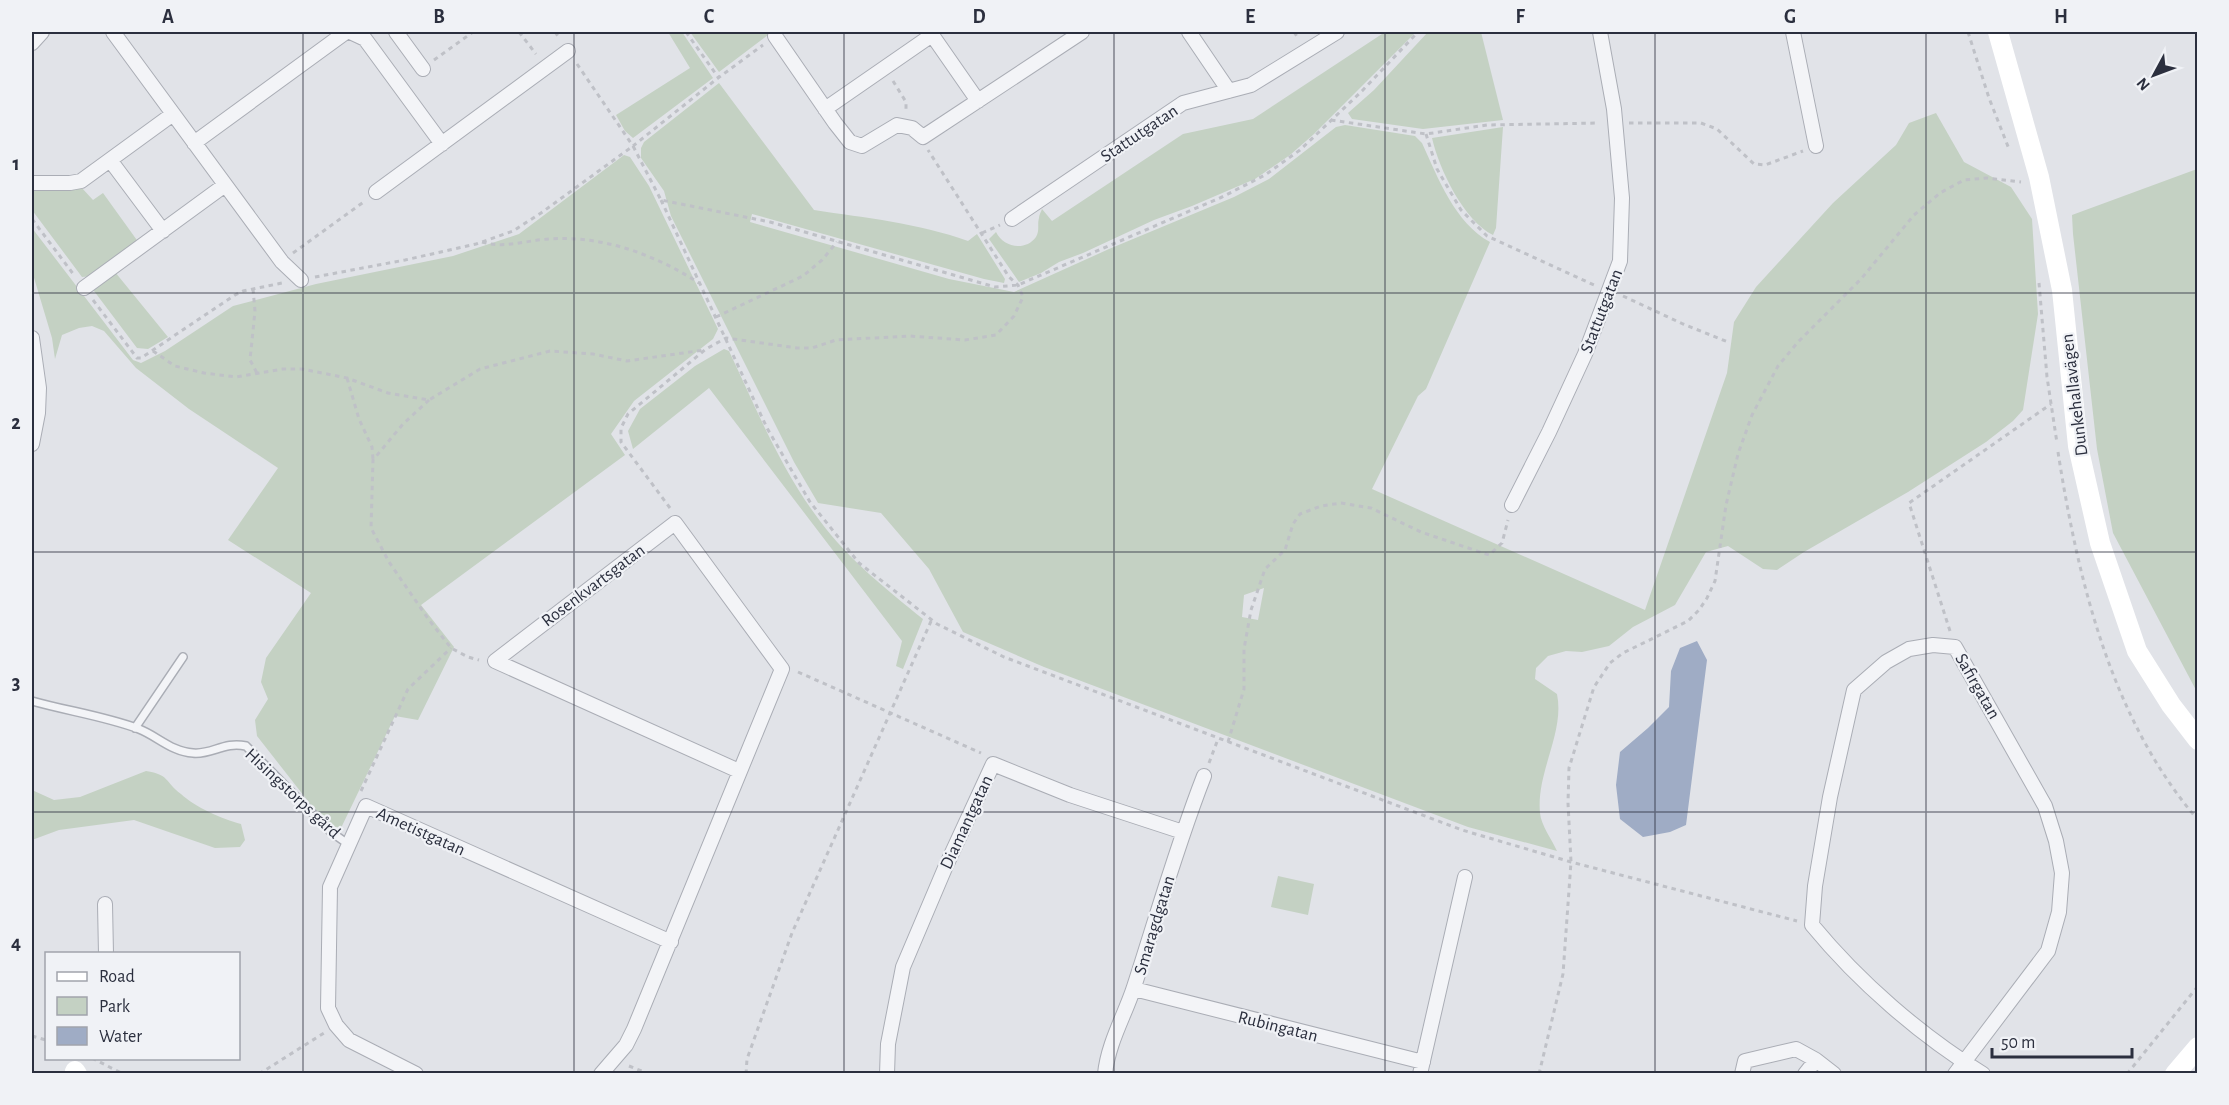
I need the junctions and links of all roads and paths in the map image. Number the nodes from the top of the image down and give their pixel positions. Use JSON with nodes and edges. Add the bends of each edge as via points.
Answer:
{"nodes":[{"id":1,"x":42,"y":32,"type":"edge"},
{"id":2,"x":113,"y":32,"type":"edge"},
{"id":3,"x":348,"y":32,"type":"edge"},
{"id":4,"x":396,"y":32,"type":"edge"},
{"id":5,"x":519,"y":32,"type":"edge"},
{"id":6,"x":555,"y":32,"type":"edge"},
{"id":7,"x":686,"y":32,"type":"edge"},
{"id":8,"x":1082,"y":32,"type":"edge"},
{"id":9,"x":1189,"y":32,"type":"edge"},
{"id":10,"x":1337,"y":32,"type":"edge"},
{"id":11,"x":1418,"y":32,"type":"edge"},
{"id":12,"x":1600,"y":32,"type":"edge"},
{"id":13,"x":1793,"y":32,"type":"edge"},
{"id":14,"x":1998,"y":32,"type":"edge"},
{"id":15,"x":931,"y":33,"type":"edge"},
{"id":16,"x":775,"y":36,"type":"joint"},
{"id":17,"x":32,"y":43,"type":"edge"},
{"id":18,"x":568,"y":51,"type":"junction"},
{"id":19,"x":546,"y":68,"type":"junction"},
{"id":20,"x":423,"y":69,"type":"dead end"},
{"id":21,"x":884,"y":69,"type":"junction"},
{"id":22,"x":718,"y":78,"type":"junction"},
{"id":23,"x":1229,"y":91,"type":"junction"},
{"id":24,"x":978,"y":101,"type":"junction"},
{"id":25,"x":825,"y":109,"type":"junction"},
{"id":26,"x":173,"y":114,"type":"junction"},
{"id":27,"x":1331,"y":120,"type":"junction"},
{"id":28,"x":1615,"y":123,"type":"junction"},
{"id":29,"x":912,"y":128,"type":"junction"},
{"id":30,"x":1426,"y":134,"type":"junction"},
{"id":31,"x":923,"y":137,"type":"junction"},
{"id":32,"x":194,"y":143,"type":"junction"},
{"id":33,"x":442,"y":144,"type":"junction"},
{"id":34,"x":633,"y":146,"type":"junction"},
{"id":35,"x":1816,"y":146,"type":"joint"},
{"id":36,"x":110,"y":160,"type":"junction"},
{"id":37,"x":2023,"y":182,"type":"dead end"},
{"id":38,"x":32,"y":183,"type":"edge"},
{"id":39,"x":225,"y":185,"type":"junction"},
{"id":40,"x":376,"y":192,"type":"joint"},
{"id":41,"x":661,"y":200,"type":"junction"},
{"id":42,"x":32,"y":219,"type":"edge"},
{"id":43,"x":1012,"y":219,"type":"dead end"},
{"id":44,"x":163,"y":231,"type":"junction"},
{"id":45,"x":481,"y":242,"type":"junction"},
{"id":46,"x":837,"y":242,"type":"junction"},
{"id":47,"x":282,"y":262,"type":"junction"},
{"id":48,"x":301,"y":280,"type":"junction"},
{"id":49,"x":700,"y":284,"type":"junction"},
{"id":50,"x":1018,"y":285,"type":"junction"},
{"id":51,"x":84,"y":288,"type":"junction"},
{"id":52,"x":252,"y":289,"type":"junction"},
{"id":53,"x":1609,"y":292,"type":"junction"},
{"id":54,"x":716,"y":317,"type":"junction"},
{"id":55,"x":32,"y":338,"type":"edge"},
{"id":56,"x":726,"y":338,"type":"junction"},
{"id":57,"x":1728,"y":342,"type":"dead end"},
{"id":58,"x":706,"y":350,"type":"junction"},
{"id":59,"x":153,"y":351,"type":"junction"},
{"id":60,"x":258,"y":375,"type":"junction"},
{"id":61,"x":346,"y":378,"type":"junction"},
{"id":62,"x":429,"y":400,"type":"junction"},
{"id":63,"x":2051,"y":404,"type":"dead end"},
{"id":64,"x":32,"y":444,"type":"edge"},
{"id":65,"x":373,"y":460,"type":"junction"},
{"id":66,"x":1512,"y":505,"type":"joint"},
{"id":67,"x":675,"y":524,"type":"junction"},
{"id":68,"x":932,"y":620,"type":"junction"},
{"id":69,"x":1955,"y":647,"type":"junction"},
{"id":70,"x":451,"y":648,"type":"junction"},
{"id":71,"x":183,"y":657,"type":"dead end"},
{"id":72,"x":495,"y":661,"type":"junction"},
{"id":73,"x":782,"y":669,"type":"junction"},
{"id":74,"x":32,"y":701,"type":"edge"},
{"id":75,"x":889,"y":713,"type":"junction"},
{"id":76,"x":135,"y":728,"type":"junction"},
{"id":77,"x":1218,"y":738,"type":"junction"},
{"id":78,"x":2198,"y":740,"type":"edge"},
{"id":79,"x":1228,"y":742,"type":"junction"},
{"id":80,"x":993,"y":764,"type":"junction"},
{"id":81,"x":739,"y":771,"type":"junction"},
{"id":82,"x":1204,"y":776,"type":"joint"},
{"id":83,"x":366,"y":806,"type":"junction"},
{"id":84,"x":1183,"y":832,"type":"junction"},
{"id":85,"x":348,"y":844,"type":"junction"},
{"id":86,"x":1571,"y":862,"type":"junction"},
{"id":87,"x":1465,"y":877,"type":"dead end"},
{"id":88,"x":105,"y":904,"type":"dead end"},
{"id":89,"x":1812,"y":925,"type":"junction"},
{"id":90,"x":671,"y":942,"type":"junction"},
{"id":91,"x":106,"y":952,"type":"edge"},
{"id":92,"x":2198,"y":986,"type":"edge"},
{"id":93,"x":1134,"y":989,"type":"junction"},
{"id":94,"x":336,"y":1025,"type":"junction"},
{"id":95,"x":2198,"y":1047,"type":"edge"},
{"id":96,"x":94,"y":1060,"type":"edge"},
{"id":97,"x":613,"y":1060,"type":"junction"},
{"id":98,"x":1816,"y":1060,"type":"junction"},
{"id":99,"x":1964,"y":1062,"type":"junction"},
{"id":100,"x":1421,"y":1068,"type":"edge"},
{"id":101,"x":123,"y":1074,"type":"edge"},
{"id":102,"x":260,"y":1074,"type":"edge"},
{"id":103,"x":416,"y":1074,"type":"edge"},
{"id":104,"x":601,"y":1074,"type":"edge"},
{"id":105,"x":649,"y":1074,"type":"edge"},
{"id":106,"x":746,"y":1074,"type":"edge"},
{"id":107,"x":887,"y":1074,"type":"edge"},
{"id":108,"x":1105,"y":1074,"type":"edge"},
{"id":109,"x":1539,"y":1074,"type":"edge"},
{"id":110,"x":1742,"y":1074,"type":"edge"},
{"id":111,"x":1805,"y":1074,"type":"edge"},
{"id":112,"x":1834,"y":1074,"type":"edge"},
{"id":113,"x":1955,"y":1074,"type":"edge"},
{"id":114,"x":1983,"y":1074,"type":"edge"},
{"id":115,"x":2127,"y":1074,"type":"edge"},
{"id":116,"x":2175,"y":1074,"type":"edge"}],
"edges":[{"from":1,"to":17,"type":"street"},
{"from":2,"to":26,"type":"street"},
{"from":3,"to":32,"type":"street"},
{"from":3,"to":33,"type":"street","via":[[365,39]]},
{"from":4,"to":20,"type":"street"},
{"from":5,"to":19,"type":"path"},
{"from":6,"to":18,"type":"path"},
{"from":7,"to":22,"type":"path"},
{"from":8,"to":24,"type":"street"},
{"from":9,"to":23,"type":"street"},
{"from":10,"to":23,"type":"street","name":"Stattutgatan","via":[[1251,85]]},
{"from":11,"to":27,"type":"path"},
{"from":12,"to":28,"type":"street","name":"Stattutgatan"},
{"from":13,"to":35,"type":"street"},
{"from":14,"to":78,"type":"street","name":"Dunkehallavägen","via":[[2039,177],[2062,290],[2079,447],[2100,543],[2137,651],[2170,705]]},
{"from":15,"to":21,"type":"street"},
{"from":15,"to":24,"type":"street"},
{"from":16,"to":22,"type":"path"},
{"from":16,"to":25,"type":"street"},
{"from":18,"to":19,"type":"street"},
{"from":18,"to":34,"type":"path"},
{"from":19,"to":33,"type":"street"},
{"from":21,"to":25,"type":"street"},
{"from":21,"to":29,"type":"path","via":[[906,102],[906,118]]},
{"from":22,"to":34,"type":"path"},
{"from":23,"to":43,"type":"street","name":"Stattutgatan","via":[[1183,103]]},
{"from":24,"to":31,"type":"street"},
{"from":25,"to":29,"type":"street","via":[[850,142],[862,146],[897,125]]},
{"from":26,"to":32,"type":"street"},
{"from":26,"to":36,"type":"street"},
{"from":27,"to":30,"type":"path"},
{"from":27,"to":50,"type":"path","via":[[1300,150],[1265,175]]},
{"from":28,"to":30,"type":"path","via":[[1487,125]]},
{"from":28,"to":35,"type":"path","via":[[1701,123],[1717,129],[1754,164],[1765,165]]},
{"from":28,"to":53,"type":"street","name":"Stattutgatan","via":[[1622,198],[1620,261]]},
{"from":29,"to":31,"type":"street"},
{"from":30,"to":53,"type":"path","via":[[1437,169],[1461,210],[1487,236]]},
{"from":31,"to":50,"type":"path","via":[[1009,277]]},
{"from":32,"to":39,"type":"street"},
{"from":33,"to":40,"type":"street"},
{"from":34,"to":41,"type":"path"},
{"from":34,"to":45,"type":"path","via":[[513,231]]},
{"from":36,"to":38,"type":"street","via":[[76,183]]},
{"from":36,"to":44,"type":"street"},
{"from":37,"to":86,"type":"path","via":[[1964,180],[1940,193],[1914,215],[1861,279],[1778,366],[1752,415],[1738,454],[1715,581],[1707,598],[1688,621],[1610,663],[1594,687],[1569,768]]},
{"from":39,"to":44,"type":"street"},
{"from":39,"to":47,"type":"street"},
{"from":40,"to":47,"type":"path"},
{"from":41,"to":46,"type":"path","via":[[770,222]]},
{"from":41,"to":49,"type":"path"},
{"from":42,"to":51,"type":"path"},
{"from":44,"to":51,"type":"street"},
{"from":45,"to":48,"type":"path"},
{"from":45,"to":49,"type":"path","via":[[494,246],[552,238],[596,241],[668,263]]},
{"from":46,"to":50,"type":"path","via":[[995,286]]},
{"from":46,"to":54,"type":"path","via":[[803,276]]},
{"from":47,"to":48,"type":"street"},
{"from":48,"to":52,"type":"path"},
{"from":49,"to":54,"type":"path"},
{"from":50,"to":56,"type":"path","via":[[1023,297],[1014,316],[996,334],[965,340],[909,336],[836,340],[812,348],[797,348]]},
{"from":51,"to":59,"type":"path","via":[[137,358]]},
{"from":52,"to":59,"type":"path","via":[[235,295]]},
{"from":52,"to":60,"type":"path","via":[[255,311],[250,360]]},
{"from":53,"to":57,"type":"path"},
{"from":53,"to":66,"type":"street","name":"Stattutgatan","via":[[1550,432]]},
{"from":54,"to":56,"type":"path"},
{"from":55,"to":64,"type":"street","via":[[39,388]]},
{"from":56,"to":58,"type":"path"},
{"from":56,"to":68,"type":"path","via":[[767,428],[810,502],[859,562]]},
{"from":58,"to":62,"type":"path","via":[[627,361],[550,351],[480,369]]},
{"from":58,"to":67,"type":"path","via":[[628,414],[621,428],[621,442],[673,511]]},
{"from":59,"to":60,"type":"path","via":[[175,366],[204,373]]},
{"from":60,"to":61,"type":"path","via":[[302,369]]},
{"from":61,"to":62,"type":"path","via":[[388,393]]},
{"from":61,"to":65,"type":"path","via":[[372,447]]},
{"from":62,"to":65,"type":"path"},
{"from":63,"to":69,"type":"path","via":[[1909,502]]},
{"from":65,"to":70,"type":"path","via":[[371,528],[389,562]]},
{"from":66,"to":79,"type":"path","via":[[1502,543],[1489,555],[1421,532],[1371,508],[1341,503],[1300,514],[1285,550],[1265,569],[1251,610],[1244,649],[1244,689]]},
{"from":67,"to":72,"type":"street","name":"Rosenkvartsgatan"},
{"from":67,"to":73,"type":"street"},
{"from":68,"to":75,"type":"path"},
{"from":68,"to":77,"type":"path","via":[[1004,657]]},
{"from":69,"to":89,"type":"street","name":"Safirgatan","via":[[1933,645],[1909,650],[1886,662],[1854,690],[1828,808]]},
{"from":69,"to":99,"type":"street","name":"Safirgatan","via":[[2045,806],[2062,873],[2059,912],[2048,951]]},
{"from":70,"to":72,"type":"path","via":[[484,662]]},
{"from":70,"to":83,"type":"path","via":[[408,689],[359,794]]},
{"from":71,"to":76,"type":"lane"},
{"from":72,"to":81,"type":"street"},
{"from":73,"to":75,"type":"path"},
{"from":73,"to":81,"type":"street"},
{"from":74,"to":76,"type":"lane","name":"Hisingstorps gård"},
{"from":75,"to":80,"type":"path","via":[[988,756]]},
{"from":75,"to":106,"type":"path","via":[[792,933],[747,1059]]},
{"from":76,"to":85,"type":"lane","name":"Hisingstorps gård","via":[[191,753],[235,743],[246,746]]},
{"from":77,"to":79,"type":"path"},
{"from":77,"to":82,"type":"path"},
{"from":79,"to":86,"type":"path","via":[[1462,830]]},
{"from":80,"to":84,"type":"street","name":"Diamantgatan","via":[[1070,795]]},
{"from":80,"to":107,"type":"street","name":"Diamantgatan","via":[[903,967],[888,1044]]},
{"from":81,"to":90,"type":"street"},
{"from":82,"to":84,"type":"street","name":"Smaragdgatan"},
{"from":83,"to":85,"type":"street","name":"Ametistgatan"},
{"from":83,"to":90,"type":"street","name":"Ametistgatan"},
{"from":84,"to":93,"type":"street","name":"Smaragdgatan"},
{"from":85,"to":94,"type":"street","name":"Ametistgatan","via":[[330,887],[328,1008]]},
{"from":86,"to":89,"type":"path"},
{"from":86,"to":109,"type":"path","via":[[1563,974]]},
{"from":87,"to":100,"type":"street","name":"Rubingatan"},
{"from":88,"to":91,"type":"street"},
{"from":89,"to":99,"type":"street","via":[[1883,999]]},
{"from":90,"to":97,"type":"street","via":[[634,1029]]},
{"from":92,"to":115,"type":"path"},
{"from":93,"to":100,"type":"street","name":"Rubingatan"},
{"from":93,"to":108,"type":"street","name":"Smaragdgatan","via":[[1106,1059]]},
{"from":94,"to":102,"type":"path"},
{"from":94,"to":103,"type":"street","via":[[349,1040]]},
{"from":95,"to":116,"type":"street"},
{"from":96,"to":101,"type":"path"},
{"from":97,"to":104,"type":"street"},
{"from":97,"to":105,"type":"path"},
{"from":98,"to":110,"type":"street","via":[[1796,1049],[1745,1061]]},
{"from":98,"to":111,"type":"street"},
{"from":98,"to":112,"type":"street"},
{"from":99,"to":113,"type":"street","name":"Safirgatan"},
{"from":99,"to":114,"type":"street"}]}
